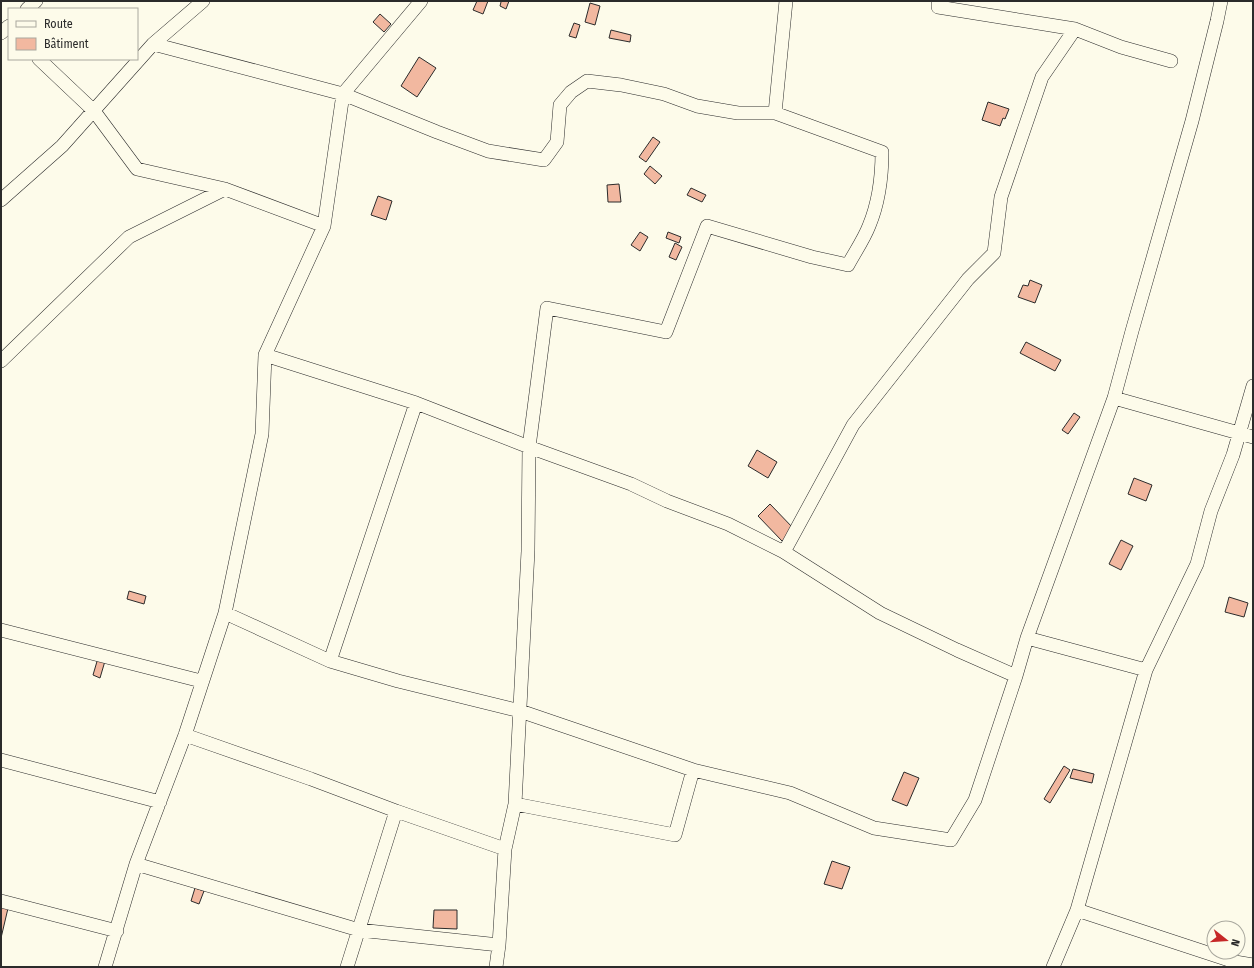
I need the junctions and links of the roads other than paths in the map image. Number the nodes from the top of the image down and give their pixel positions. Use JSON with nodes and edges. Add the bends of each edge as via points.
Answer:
{"nodes":[{"id":1,"x":36,"y":1,"type":"edge"},
{"id":2,"x":203,"y":1,"type":"edge"},
{"id":3,"x":421,"y":1,"type":"edge"},
{"id":4,"x":786,"y":1,"type":"edge"},
{"id":5,"x":938,"y":1,"type":"edge"},
{"id":6,"x":1221,"y":1,"type":"edge"},
{"id":7,"x":28,"y":8,"type":"edge"},
{"id":8,"x":1075,"y":29,"type":"junction"},
{"id":9,"x":153,"y":44,"type":"junction"},
{"id":10,"x":40,"y":60,"type":"edge"},
{"id":11,"x":1171,"y":61,"type":"dead end"},
{"id":12,"x":343,"y":94,"type":"junction"},
{"id":13,"x":94,"y":111,"type":"junction"},
{"id":14,"x":775,"y":113,"type":"junction"},
{"id":15,"x":225,"y":188,"type":"junction"},
{"id":16,"x":1,"y":200,"type":"edge"},
{"id":17,"x":324,"y":226,"type":"junction"},
{"id":18,"x":265,"y":355,"type":"junction"},
{"id":19,"x":1,"y":361,"type":"edge"},
{"id":20,"x":1253,"y":386,"type":"edge"},
{"id":21,"x":1114,"y":398,"type":"junction"},
{"id":22,"x":416,"y":403,"type":"junction"},
{"id":23,"x":1240,"y":434,"type":"junction"},
{"id":24,"x":1253,"y":437,"type":"edge"},
{"id":25,"x":529,"y":447,"type":"junction"},
{"id":26,"x":784,"y":552,"type":"junction"},
{"id":27,"x":225,"y":612,"type":"junction"},
{"id":28,"x":1,"y":630,"type":"edge"},
{"id":29,"x":1027,"y":638,"type":"junction"},
{"id":30,"x":330,"y":661,"type":"junction"},
{"id":31,"x":1146,"y":670,"type":"junction"},
{"id":32,"x":1016,"y":676,"type":"junction"},
{"id":33,"x":202,"y":681,"type":"junction"},
{"id":34,"x":520,"y":712,"type":"junction"},
{"id":35,"x":185,"y":735,"type":"junction"},
{"id":36,"x":1,"y":760,"type":"edge"},
{"id":37,"x":693,"y":770,"type":"junction"},
{"id":38,"x":160,"y":802,"type":"junction"},
{"id":39,"x":515,"y":804,"type":"junction"},
{"id":40,"x":396,"y":811,"type":"junction"},
{"id":41,"x":505,"y":849,"type":"junction"},
{"id":42,"x":136,"y":864,"type":"junction"},
{"id":43,"x":1,"y":901,"type":"edge"},
{"id":44,"x":1077,"y":910,"type":"junction"},
{"id":45,"x":359,"y":930,"type":"junction"},
{"id":46,"x":117,"y":931,"type":"junction"},
{"id":47,"x":499,"y":946,"type":"junction"},
{"id":48,"x":1253,"y":965,"type":"edge"},
{"id":49,"x":105,"y":967,"type":"edge"},
{"id":50,"x":347,"y":967,"type":"edge"},
{"id":51,"x":496,"y":967,"type":"edge"},
{"id":52,"x":1053,"y":967,"type":"edge"}],
"edges":[{"from":1,"to":7,"type":"street"},
{"from":2,"to":9,"type":"street"},
{"from":3,"to":12,"type":"street"},
{"from":4,"to":14,"type":"street"},
{"from":5,"to":8,"type":"street","via":[[938,7]]},
{"from":6,"to":21,"type":"street","via":[[1192,121]]},
{"from":8,"to":11,"type":"street","via":[[1121,47]]},
{"from":8,"to":26,"type":"street","via":[[1042,77],[1001,197],[994,253],[968,279],[853,425]]},
{"from":9,"to":12,"type":"street"},
{"from":9,"to":13,"type":"street"},
{"from":10,"to":13,"type":"street"},
{"from":12,"to":14,"type":"street","via":[[488,151],[544,160],[558,142],[560,105],[571,92],[587,81],[664,94],[697,106],[738,113]]},
{"from":12,"to":17,"type":"street"},
{"from":13,"to":15,"type":"street","via":[[137,169]]},
{"from":13,"to":16,"type":"street","via":[[62,146]]},
{"from":14,"to":25,"type":"street","via":[[882,152],[882,178],[877,204],[869,227],[848,265],[707,226],[666,332],[547,308]]},
{"from":15,"to":17,"type":"street"},
{"from":15,"to":19,"type":"street","via":[[129,238]]},
{"from":17,"to":18,"type":"street"},
{"from":18,"to":22,"type":"street"},
{"from":18,"to":27,"type":"street","via":[[262,434]]},
{"from":20,"to":23,"type":"street"},
{"from":21,"to":23,"type":"street"},
{"from":21,"to":29,"type":"street"},
{"from":22,"to":25,"type":"street"},
{"from":22,"to":30,"type":"street"},
{"from":23,"to":24,"type":"street"},
{"from":23,"to":31,"type":"street","via":[[1211,511],[1197,564]]},
{"from":25,"to":26,"type":"street","via":[[631,484],[728,524]]},
{"from":25,"to":34,"type":"street","via":[[528,551]]},
{"from":26,"to":32,"type":"street","via":[[880,613]]},
{"from":27,"to":30,"type":"street"},
{"from":27,"to":33,"type":"street"},
{"from":28,"to":33,"type":"street"},
{"from":29,"to":31,"type":"street"},
{"from":29,"to":32,"type":"street"},
{"from":30,"to":34,"type":"street"},
{"from":31,"to":44,"type":"street"},
{"from":32,"to":37,"type":"street","via":[[975,800],[951,840],[874,828],[790,793]]},
{"from":33,"to":35,"type":"street"},
{"from":34,"to":37,"type":"street"},
{"from":34,"to":39,"type":"street"},
{"from":35,"to":38,"type":"street"},
{"from":35,"to":40,"type":"street"},
{"from":36,"to":38,"type":"street"},
{"from":37,"to":39,"type":"street","via":[[675,835]]},
{"from":38,"to":42,"type":"street"},
{"from":39,"to":41,"type":"street"},
{"from":40,"to":41,"type":"street"},
{"from":40,"to":45,"type":"street"},
{"from":41,"to":47,"type":"street"},
{"from":42,"to":45,"type":"street"},
{"from":42,"to":46,"type":"street"},
{"from":43,"to":46,"type":"street"},
{"from":44,"to":48,"type":"street","via":[[1235,962]]},
{"from":44,"to":52,"type":"street"},
{"from":45,"to":47,"type":"street"},
{"from":45,"to":50,"type":"street"},
{"from":46,"to":49,"type":"street"},
{"from":47,"to":51,"type":"street"}]}
